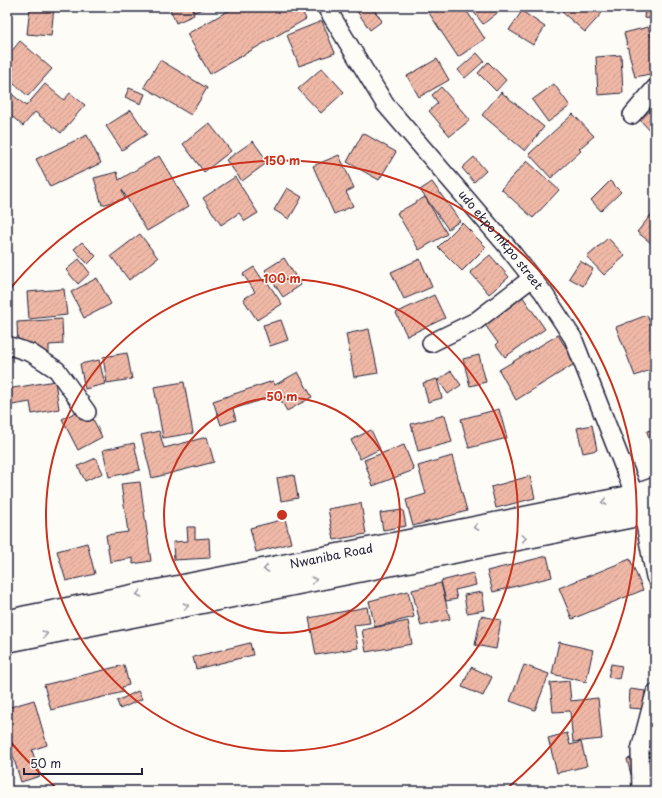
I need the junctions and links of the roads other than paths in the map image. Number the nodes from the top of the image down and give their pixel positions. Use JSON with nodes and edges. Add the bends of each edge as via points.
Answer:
{"nodes":[{"id":1,"x":326,"y":7,"type":"edge"},
{"id":2,"x":655,"y":88,"type":"edge"},
{"id":3,"x":632,"y":115,"type":"dead end"},
{"id":4,"x":532,"y":278,"type":"junction"},
{"id":5,"x":430,"y":343,"type":"dead end"},
{"id":6,"x":7,"y":345,"type":"edge"},
{"id":7,"x":86,"y":412,"type":"dead end"},
{"id":8,"x":647,"y":502,"type":"edge"},
{"id":9,"x":655,"y":577,"type":"edge"},
{"id":10,"x":7,"y":622,"type":"edge"},
{"id":11,"x":7,"y":642,"type":"edge"},
{"id":12,"x":655,"y":693,"type":"edge"},
{"id":13,"x":641,"y":791,"type":"edge"}],
"edges":[{"from":1,"to":4,"type":"street","name":"udo ekpo mkpo street","via":[[385,104]]},
{"from":2,"to":3,"type":"street"},
{"from":4,"to":5,"type":"street","via":[[476,321]]},
{"from":4,"to":8,"type":"street","name":"udo ekpo mkpo street","via":[[573,338]]},
{"from":6,"to":7,"type":"street","via":[[31,353],[57,370]]},
{"from":8,"to":9,"type":"street","name":"udo ekpo mkpo street"},
{"from":8,"to":10,"type":"main road","name":"Nwaniba Road","one_way":true,"via":[[27,616]]},
{"from":11,"to":8,"type":"main road","one_way":true},
{"from":12,"to":13,"type":"street","via":[[640,750]]}]}
